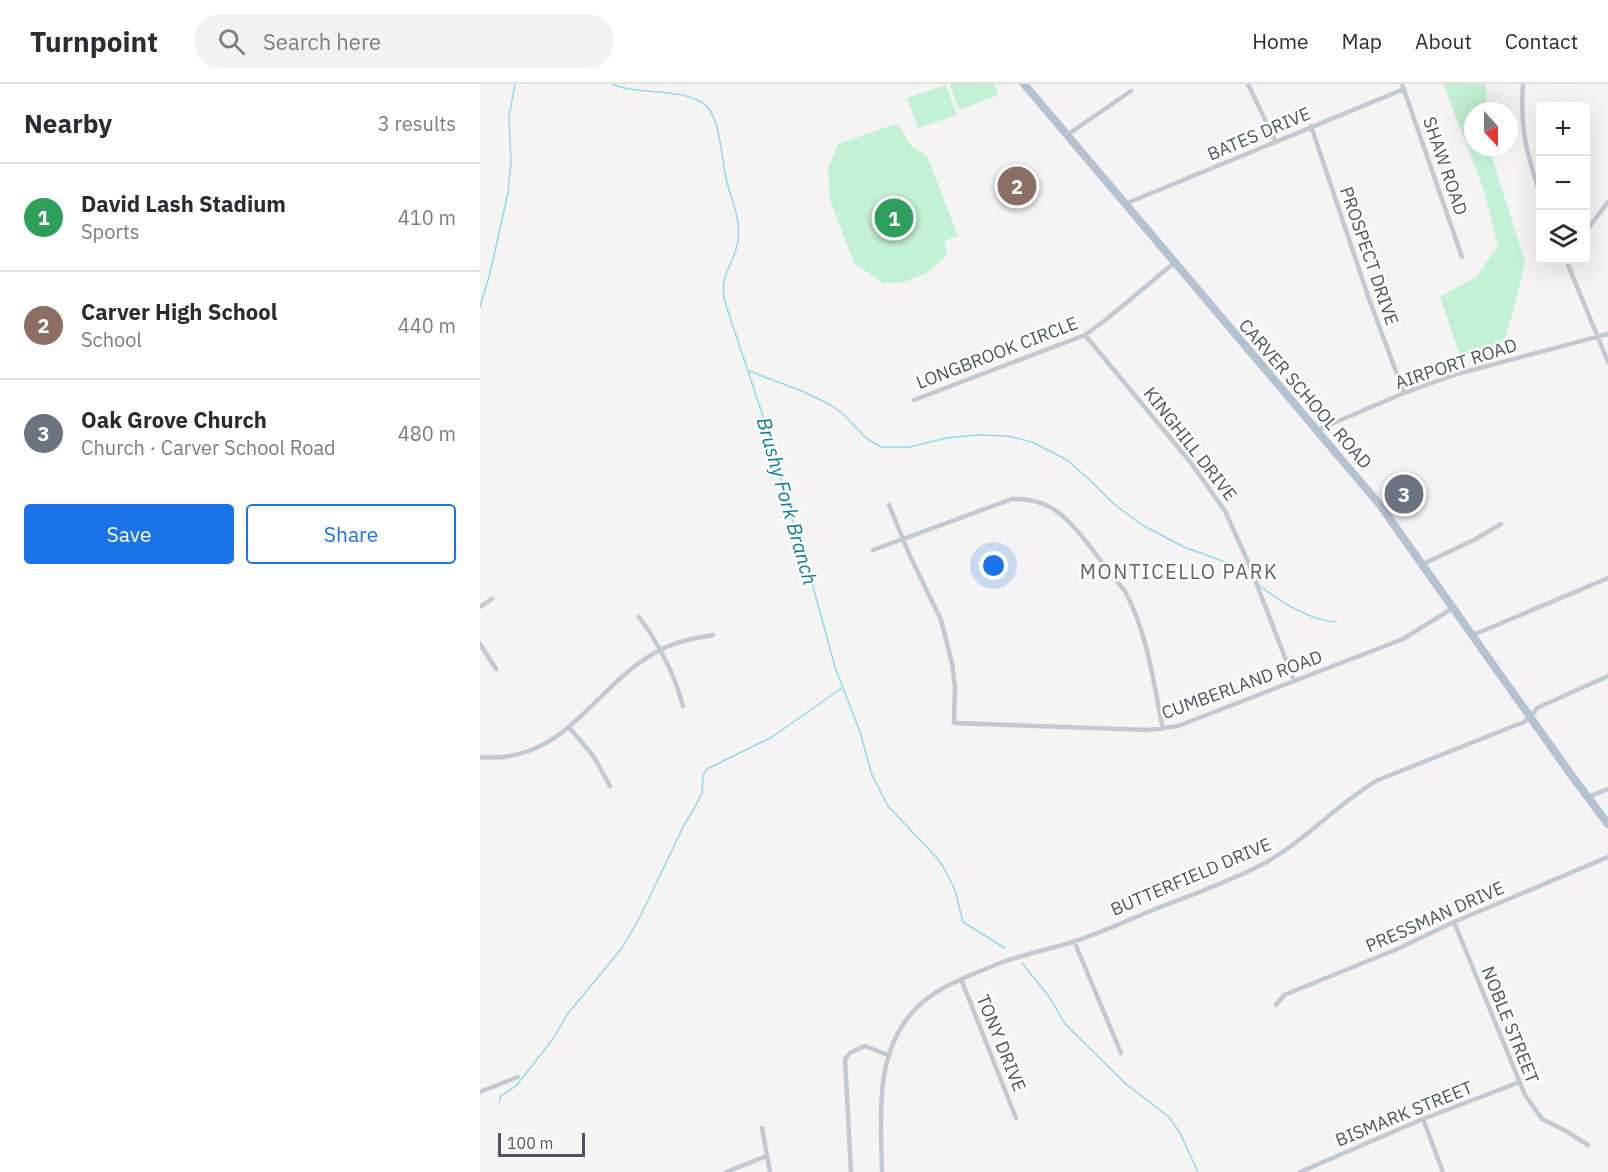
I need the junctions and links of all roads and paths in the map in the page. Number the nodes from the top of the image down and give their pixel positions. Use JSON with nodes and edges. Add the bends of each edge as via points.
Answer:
{"nodes":[{"id":1,"x":1024,"y":84,"type":"edge"},
{"id":2,"x":1248,"y":84,"type":"edge"},
{"id":3,"x":1523,"y":84,"type":"edge"},
{"id":4,"x":1403,"y":87,"type":"edge"},
{"id":5,"x":1131,"y":91,"type":"dead end"},
{"id":6,"x":1311,"y":126,"type":"junction"},
{"id":7,"x":1067,"y":135,"type":"junction"},
{"id":8,"x":1275,"y":141,"type":"junction"},
{"id":9,"x":1536,"y":181,"type":"edge"},
{"id":10,"x":1608,"y":202,"type":"edge"},
{"id":11,"x":1125,"y":204,"type":"junction"},
{"id":12,"x":1590,"y":226,"type":"edge"},
{"id":13,"x":1462,"y":257,"type":"dead end"},
{"id":14,"x":1174,"y":263,"type":"junction"},
{"id":15,"x":1568,"y":264,"type":"edge"},
{"id":16,"x":1608,"y":334,"type":"edge"},
{"id":17,"x":1085,"y":335,"type":"junction"},
{"id":18,"x":1599,"y":336,"type":"junction"},
{"id":19,"x":1608,"y":362,"type":"edge"},
{"id":20,"x":1404,"y":393,"type":"junction"},
{"id":21,"x":914,"y":400,"type":"dead end"},
{"id":22,"x":1315,"y":431,"type":"junction"},
{"id":23,"x":889,"y":504,"type":"dead end"},
{"id":24,"x":1501,"y":524,"type":"dead end"},
{"id":25,"x":902,"y":538,"type":"junction"},
{"id":26,"x":873,"y":549,"type":"dead end"},
{"id":27,"x":1423,"y":564,"type":"junction"},
{"id":28,"x":1608,"y":578,"type":"edge"},
{"id":29,"x":492,"y":599,"type":"dead end"},
{"id":30,"x":480,"y":607,"type":"edge"},
{"id":31,"x":1453,"y":608,"type":"junction"},
{"id":32,"x":639,"y":617,"type":"dead end"},
{"id":33,"x":714,"y":635,"type":"dead end"},
{"id":34,"x":1473,"y":635,"type":"junction"},
{"id":35,"x":480,"y":644,"type":"edge"},
{"id":36,"x":661,"y":650,"type":"junction"},
{"id":37,"x":495,"y":669,"type":"dead end"},
{"id":38,"x":1608,"y":676,"type":"edge"},
{"id":39,"x":1294,"y":681,"type":"junction"},
{"id":40,"x":682,"y":705,"type":"dead end"},
{"id":41,"x":1530,"y":718,"type":"junction"},
{"id":42,"x":568,"y":727,"type":"junction"},
{"id":43,"x":1163,"y":729,"type":"junction"},
{"id":44,"x":480,"y":757,"type":"edge"},
{"id":45,"x":610,"y":786,"type":"dead end"},
{"id":46,"x":1608,"y":789,"type":"edge"},
{"id":47,"x":1588,"y":797,"type":"junction"},
{"id":48,"x":1608,"y":824,"type":"edge"},
{"id":49,"x":1608,"y":857,"type":"edge"},
{"id":50,"x":1454,"y":922,"type":"junction"},
{"id":51,"x":1074,"y":941,"type":"junction"},
{"id":52,"x":961,"y":979,"type":"junction"},
{"id":53,"x":1276,"y":1005,"type":"dead end"},
{"id":54,"x":1121,"y":1053,"type":"dead end"},
{"id":55,"x":888,"y":1055,"type":"junction"},
{"id":56,"x":518,"y":1077,"type":"dead end"},
{"id":57,"x":1520,"y":1082,"type":"junction"},
{"id":58,"x":480,"y":1092,"type":"edge"},
{"id":59,"x":1016,"y":1118,"type":"dead end"},
{"id":60,"x":1424,"y":1119,"type":"junction"},
{"id":61,"x":762,"y":1128,"type":"dead end"},
{"id":62,"x":1588,"y":1146,"type":"dead end"},
{"id":63,"x":767,"y":1156,"type":"junction"},
{"id":64,"x":726,"y":1172,"type":"edge"},
{"id":65,"x":770,"y":1172,"type":"edge"},
{"id":66,"x":851,"y":1172,"type":"edge"},
{"id":67,"x":882,"y":1172,"type":"edge"},
{"id":68,"x":1300,"y":1172,"type":"edge"},
{"id":69,"x":1443,"y":1172,"type":"edge"}],
"edges":[{"from":1,"to":7,"type":"main road","name":"CARVER SCHOOL ROAD"},
{"from":2,"to":8,"type":"street"},
{"from":3,"to":9,"type":"street","via":[[1521,121]]},
{"from":4,"to":6,"type":"street","name":"BATES DRIVE"},
{"from":4,"to":13,"type":"street","name":"SHAW ROAD"},
{"from":5,"to":7,"type":"street"},
{"from":6,"to":8,"type":"street","name":"BATES DRIVE"},
{"from":6,"to":20,"type":"street","name":"PROSPECT DRIVE"},
{"from":7,"to":11,"type":"main road","name":"CARVER SCHOOL ROAD"},
{"from":8,"to":11,"type":"street","name":"BATES DRIVE"},
{"from":10,"to":12,"type":"street"},
{"from":11,"to":14,"type":"main road","name":"CARVER SCHOOL ROAD"},
{"from":14,"to":17,"type":"street","name":"LONGBROOK CIRCLE"},
{"from":14,"to":22,"type":"main road","name":"CARVER SCHOOL ROAD"},
{"from":15,"to":18,"type":"street"},
{"from":16,"to":18,"type":"street","name":"AIRPORT ROAD"},
{"from":17,"to":21,"type":"street","name":"LONGBROOK CIRCLE"},
{"from":17,"to":39,"type":"street","name":"KINGHILL DRIVE","via":[[1191,463],[1225,511]]},
{"from":18,"to":19,"type":"street"},
{"from":18,"to":20,"type":"street","name":"AIRPORT ROAD","via":[[1457,374]]},
{"from":20,"to":22,"type":"street","name":"AIRPORT ROAD"},
{"from":22,"to":27,"type":"main road","name":"CARVER SCHOOL ROAD","via":[[1380,505]]},
{"from":23,"to":25,"type":"street"},
{"from":24,"to":27,"type":"street"},
{"from":25,"to":26,"type":"street"},
{"from":25,"to":43,"type":"street","name":"CUMBERLAND ROAD","via":[[948,644],[955,687],[954,723]]},
{"from":25,"to":43,"type":"street","via":[[1012,499],[1039,502],[1061,513],[1131,602],[1144,636]]},
{"from":27,"to":31,"type":"main road","name":"CARVER SCHOOL ROAD"},
{"from":28,"to":34,"type":"street"},
{"from":29,"to":30,"type":"street"},
{"from":31,"to":34,"type":"main road","name":"CARVER SCHOOL ROAD"},
{"from":31,"to":39,"type":"street","name":"CUMBERLAND ROAD","via":[[1403,639]]},
{"from":32,"to":36,"type":"street"},
{"from":33,"to":36,"type":"street"},
{"from":34,"to":41,"type":"main road","name":"CARVER SCHOOL ROAD"},
{"from":35,"to":37,"type":"street"},
{"from":36,"to":40,"type":"street"},
{"from":36,"to":42,"type":"street","via":[[613,685]]},
{"from":38,"to":41,"type":"street","name":"BUTTERFIELD DRIVE","via":[[1537,708]]},
{"from":39,"to":43,"type":"street","name":"CUMBERLAND ROAD"},
{"from":41,"to":47,"type":"main road","name":"CARVER SCHOOL ROAD"},
{"from":41,"to":51,"type":"street","name":"BUTTERFIELD DRIVE","via":[[1378,780],[1301,840],[1254,868]]},
{"from":42,"to":44,"type":"street","via":[[531,752],[505,758]]},
{"from":42,"to":45,"type":"street","via":[[594,757]]},
{"from":46,"to":47,"type":"street"},
{"from":47,"to":48,"type":"main road","name":"CARVER SCHOOL ROAD"},
{"from":49,"to":50,"type":"street","name":"PRESSMAN DRIVE"},
{"from":50,"to":53,"type":"street","name":"PRESSMAN DRIVE","via":[[1284,995]]},
{"from":50,"to":57,"type":"street","name":"NOBLE STREET"},
{"from":51,"to":52,"type":"street","name":"BUTTERFIELD DRIVE","via":[[1010,959]]},
{"from":51,"to":54,"type":"street"},
{"from":52,"to":55,"type":"street","name":"BUTTERFIELD DRIVE","via":[[918,1006],[899,1030]]},
{"from":52,"to":59,"type":"street","name":"TONY DRIVE"},
{"from":55,"to":66,"type":"street","via":[[865,1046],[845,1059]]},
{"from":55,"to":67,"type":"street","name":"BUTTERFIELD DRIVE","via":[[881,1112]]},
{"from":56,"to":58,"type":"street"},
{"from":57,"to":60,"type":"street","name":"BISMARK STREET"},
{"from":57,"to":62,"type":"street","name":"NOBLE STREET","via":[[1542,1119]]},
{"from":60,"to":68,"type":"street","name":"BISMARK STREET"},
{"from":60,"to":69,"type":"street"},
{"from":61,"to":63,"type":"street"},
{"from":63,"to":64,"type":"street"},
{"from":63,"to":65,"type":"street"}]}
